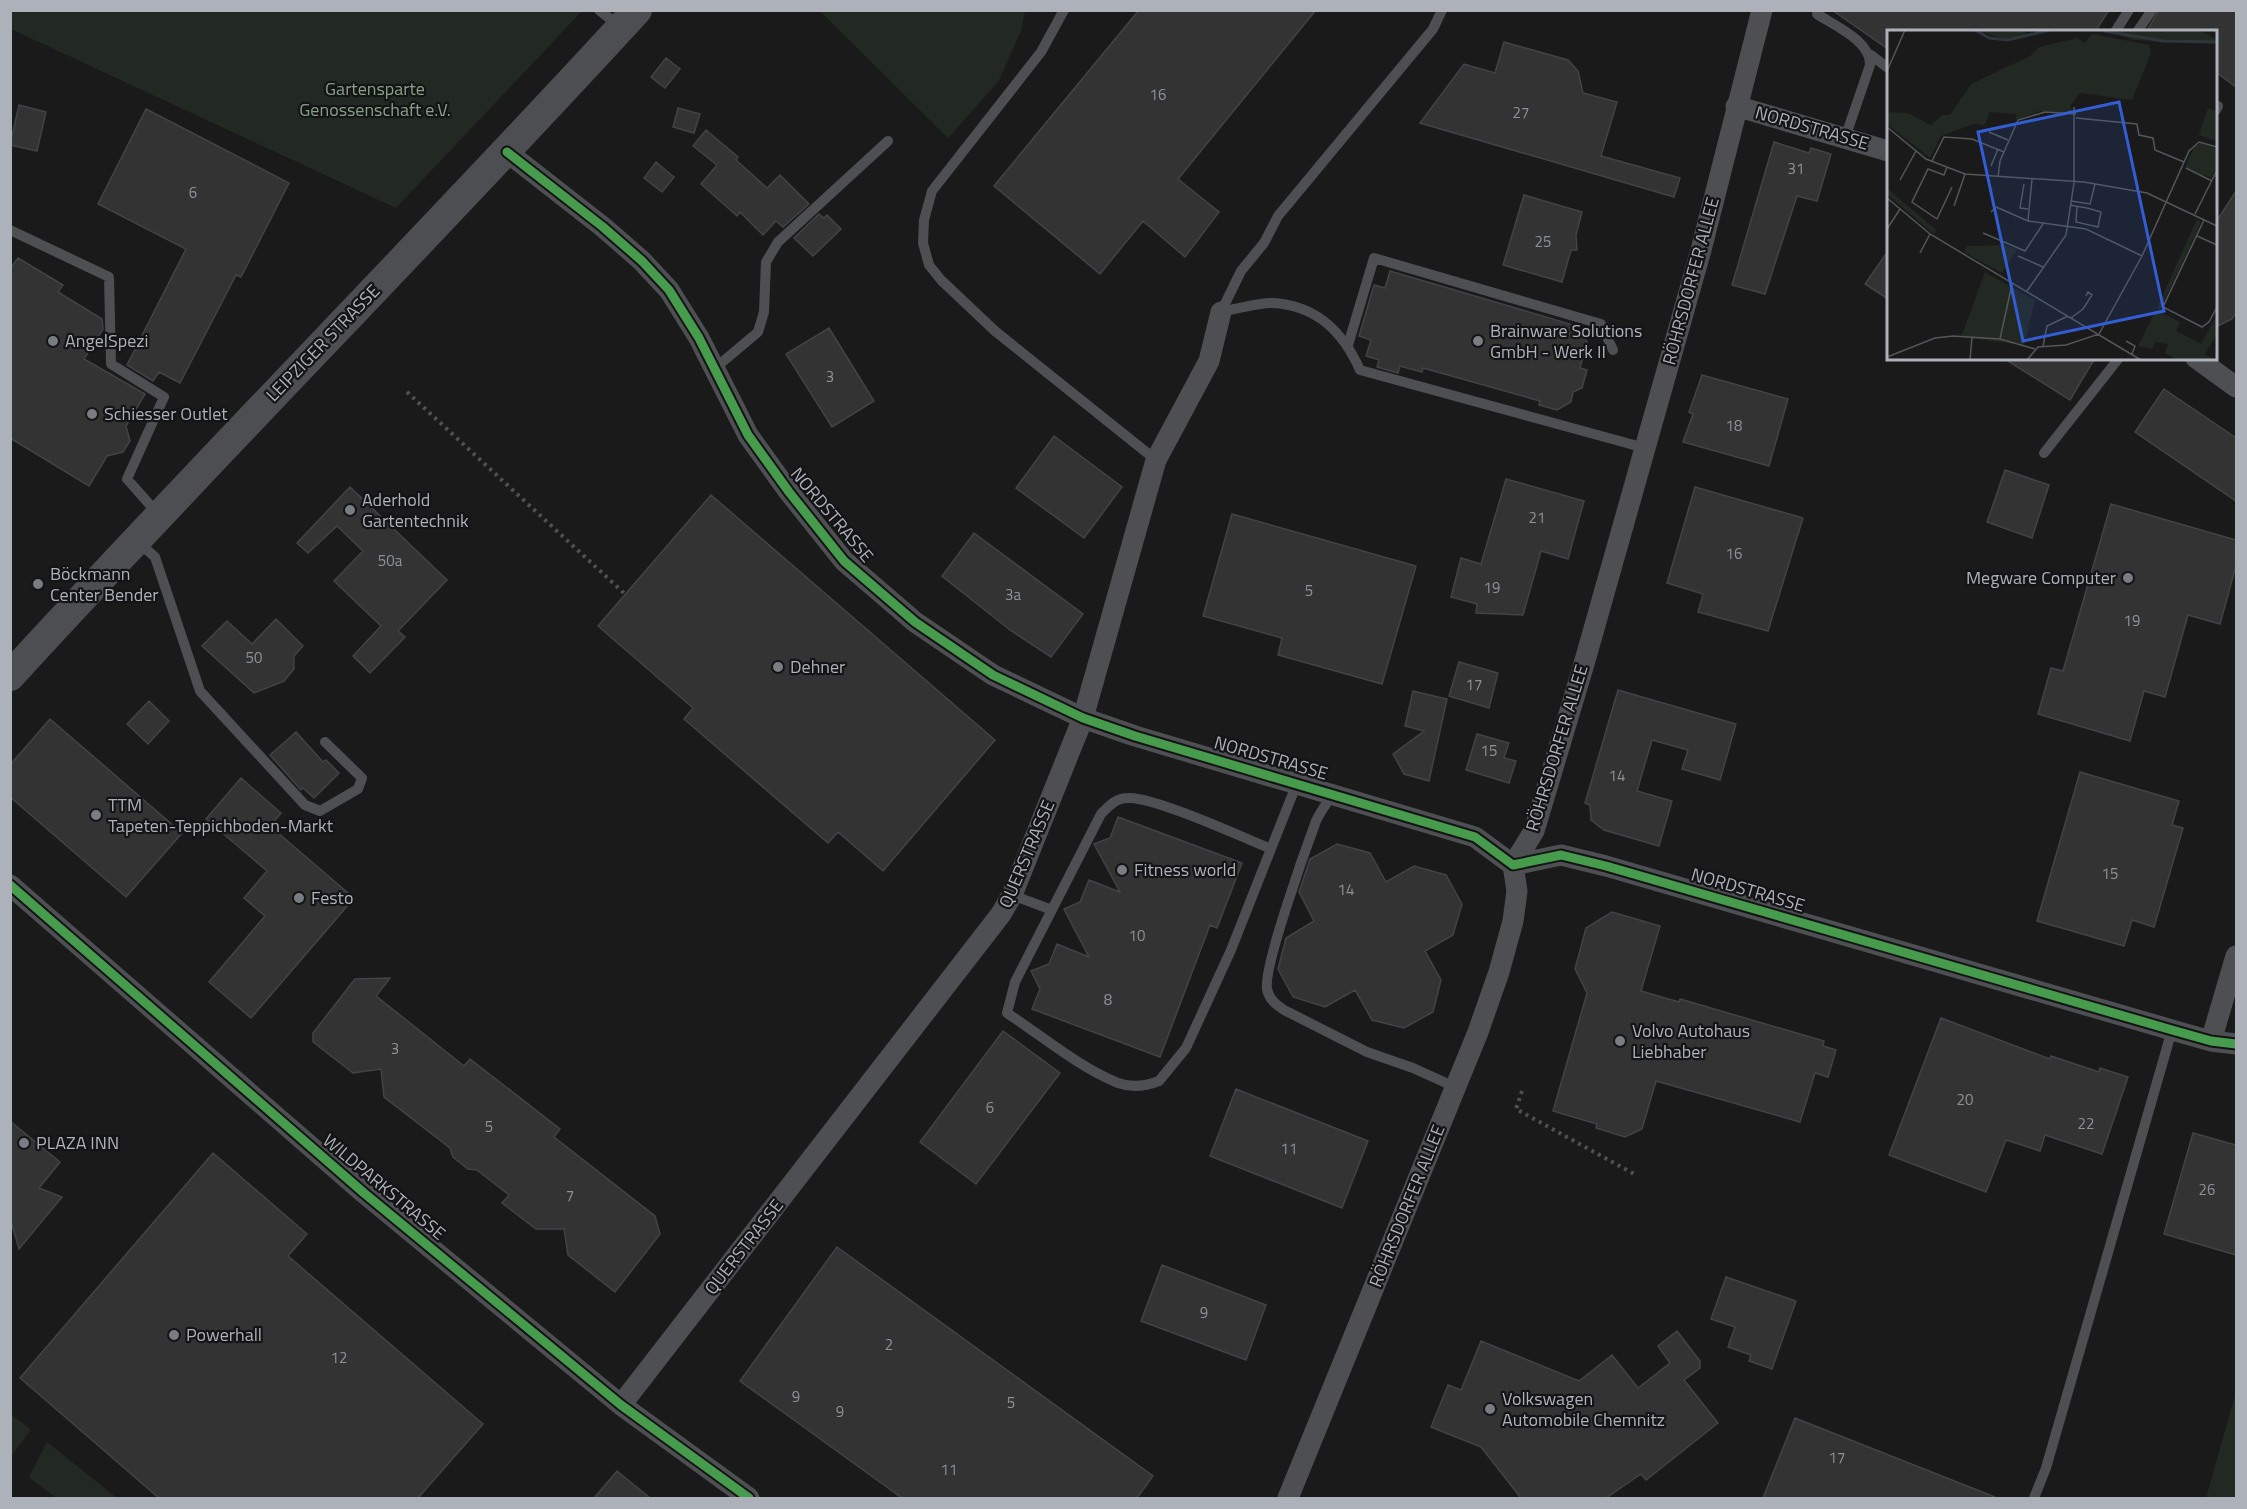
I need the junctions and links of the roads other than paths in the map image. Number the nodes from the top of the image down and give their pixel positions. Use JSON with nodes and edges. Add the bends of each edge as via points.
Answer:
{"nodes":[{"id":1,"x":1064,"y":10,"type":"edge"},
{"id":2,"x":1442,"y":10,"type":"edge"},
{"id":3,"x":1762,"y":10,"type":"edge"},
{"id":4,"x":2129,"y":10,"type":"edge"},
{"id":5,"x":2151,"y":10,"type":"edge"},
{"id":6,"x":1817,"y":14,"type":"dead end"},
{"id":7,"x":619,"y":16,"type":"edge"},
{"id":8,"x":2116,"y":30,"type":"edge"},
{"id":9,"x":2138,"y":30,"type":"edge"},
{"id":10,"x":1870,"y":56,"type":"junction"},
{"id":11,"x":1887,"y":67,"type":"edge"},
{"id":12,"x":1736,"y":106,"type":"junction"},
{"id":13,"x":1845,"y":138,"type":"junction"},
{"id":14,"x":888,"y":141,"type":"dead end"},
{"id":15,"x":1887,"y":151,"type":"edge"},
{"id":16,"x":507,"y":152,"type":"junction"},
{"id":17,"x":10,"y":230,"type":"edge"},
{"id":18,"x":1221,"y":312,"type":"junction"},
{"id":19,"x":1348,"y":345,"type":"junction"},
{"id":20,"x":1613,"y":350,"type":"dead end"},
{"id":21,"x":2118,"y":360,"type":"edge"},
{"id":22,"x":2199,"y":360,"type":"edge"},
{"id":23,"x":714,"y":369,"type":"junction"},
{"id":24,"x":2236,"y":387,"type":"edge"},
{"id":25,"x":1646,"y":448,"type":"junction"},
{"id":26,"x":2044,"y":453,"type":"dead end"},
{"id":27,"x":1156,"y":460,"type":"junction"},
{"id":28,"x":159,"y":515,"type":"junction"},
{"id":29,"x":137,"y":541,"type":"junction"},
{"id":30,"x":10,"y":676,"type":"edge"},
{"id":31,"x":1083,"y":718,"type":"junction"},
{"id":32,"x":325,"y":742,"type":"dead end"},
{"id":33,"x":1297,"y":783,"type":"junction"},
{"id":34,"x":1333,"y":793,"type":"junction"},
{"id":35,"x":1269,"y":848,"type":"junction"},
{"id":36,"x":1514,"y":865,"type":"junction"},
{"id":37,"x":10,"y":885,"type":"edge"},
{"id":38,"x":1012,"y":895,"type":"junction"},
{"id":39,"x":1052,"y":910,"type":"junction"},
{"id":40,"x":2236,"y":956,"type":"edge"},
{"id":41,"x":2172,"y":1030,"type":"junction"},
{"id":42,"x":2211,"y":1041,"type":"junction"},
{"id":43,"x":2236,"y":1044,"type":"edge"},
{"id":44,"x":1455,"y":1087,"type":"junction"},
{"id":45,"x":621,"y":1405,"type":"junction"},
{"id":46,"x":749,"y":1498,"type":"edge"},
{"id":47,"x":1288,"y":1498,"type":"edge"},
{"id":48,"x":2034,"y":1498,"type":"edge"}],
"edges":[{"from":1,"to":27,"type":"lane","via":[[1041,52],[932,191],[923,243],[929,265],[941,280],[995,331]]},
{"from":2,"to":18,"type":"lane","via":[[1432,29],[1278,216],[1264,243],[1241,272]]},
{"from":3,"to":12,"type":"street","name":"RÖHRSDORFER ALLEE"},
{"from":4,"to":8,"type":"lane"},
{"from":5,"to":9,"type":"lane"},
{"from":6,"to":10,"type":"lane","via":[[1865,47]]},
{"from":7,"to":16,"type":"main road","name":"LEIPZIGER STRASSE"},
{"from":10,"to":11,"type":"lane"},
{"from":10,"to":13,"type":"lane"},
{"from":12,"to":13,"type":"street","name":"NORDSTRASSE"},
{"from":12,"to":25,"type":"street","name":"RÖHRSDORFER ALLEE"},
{"from":13,"to":15,"type":"street","name":"NORDSTRASSE"},
{"from":14,"to":23,"type":"lane","via":[[778,242],[766,262],[764,312],[758,332]]},
{"from":16,"to":23,"type":"street","name":"NORDSTRASSE","via":[[642,261],[685,314]]},
{"from":16,"to":28,"type":"main road","name":"LEIPZIGER STRASSE"},
{"from":17,"to":28,"type":"lane","via":[[109,277],[111,364],[164,397],[126,479]]},
{"from":18,"to":19,"type":"lane","via":[[1272,303],[1305,310],[1324,320]]},
{"from":18,"to":27,"type":"street","name":"QUERSTRASSE","via":[[1209,361]]},
{"from":19,"to":20,"type":"lane","via":[[1374,258],[1601,324]]},
{"from":19,"to":25,"type":"lane","via":[[1360,370]]},
{"from":21,"to":26,"type":"lane"},
{"from":22,"to":24,"type":"street"},
{"from":23,"to":31,"type":"street","name":"NORDSTRASSE","via":[[748,435],[844,561],[915,622],[993,675]]},
{"from":25,"to":36,"type":"street","name":"RÖHRSDORFER ALLEE","via":[[1534,831]]},
{"from":27,"to":31,"type":"street","name":"QUERSTRASSE"},
{"from":28,"to":29,"type":"main road","name":"LEIPZIGER STRASSE"},
{"from":29,"to":30,"type":"main road","name":"LEIPZIGER STRASSE"},
{"from":29,"to":32,"type":"lane","via":[[155,558],[200,691],[305,805],[320,811],[358,789],[362,778]]},
{"from":31,"to":33,"type":"street","name":"NORDSTRASSE"},
{"from":31,"to":38,"type":"street","name":"QUERSTRASSE"},
{"from":33,"to":34,"type":"street","name":"NORDSTRASSE"},
{"from":33,"to":35,"type":"lane"},
{"from":34,"to":36,"type":"street","name":"NORDSTRASSE","via":[[1475,837]]},
{"from":34,"to":44,"type":"lane","via":[[1317,819],[1270,960],[1267,988],[1272,1001],[1367,1052]]},
{"from":35,"to":39,"type":"lane","via":[[1144,799],[1120,798],[1101,814]]},
{"from":35,"to":39,"type":"lane","via":[[1231,950],[1186,1048],[1159,1081],[1148,1085],[1119,1083],[1007,1013],[1015,982]]},
{"from":36,"to":41,"type":"street","name":"NORDSTRASSE","via":[[1561,855],[1606,866]]},
{"from":36,"to":44,"type":"street","name":"RÖHRSDORFER ALLEE","via":[[1517,891],[1510,931],[1499,972]]},
{"from":37,"to":45,"type":"street","name":"WILDPARKSTRASSE","via":[[364,1193]]},
{"from":38,"to":39,"type":"lane"},
{"from":38,"to":45,"type":"street","name":"QUERSTRASSE","via":[[1001,915]]},
{"from":40,"to":42,"type":"street"},
{"from":41,"to":42,"type":"street","name":"NORDSTRASSE"},
{"from":41,"to":48,"type":"lane","via":[[2046,1468]]},
{"from":42,"to":43,"type":"street","name":"NORDSTRASSE"},
{"from":44,"to":47,"type":"street","name":"RÖHRSDORFER ALLEE"},
{"from":45,"to":46,"type":"street","name":"WILDPARKSTRASSE"}]}
